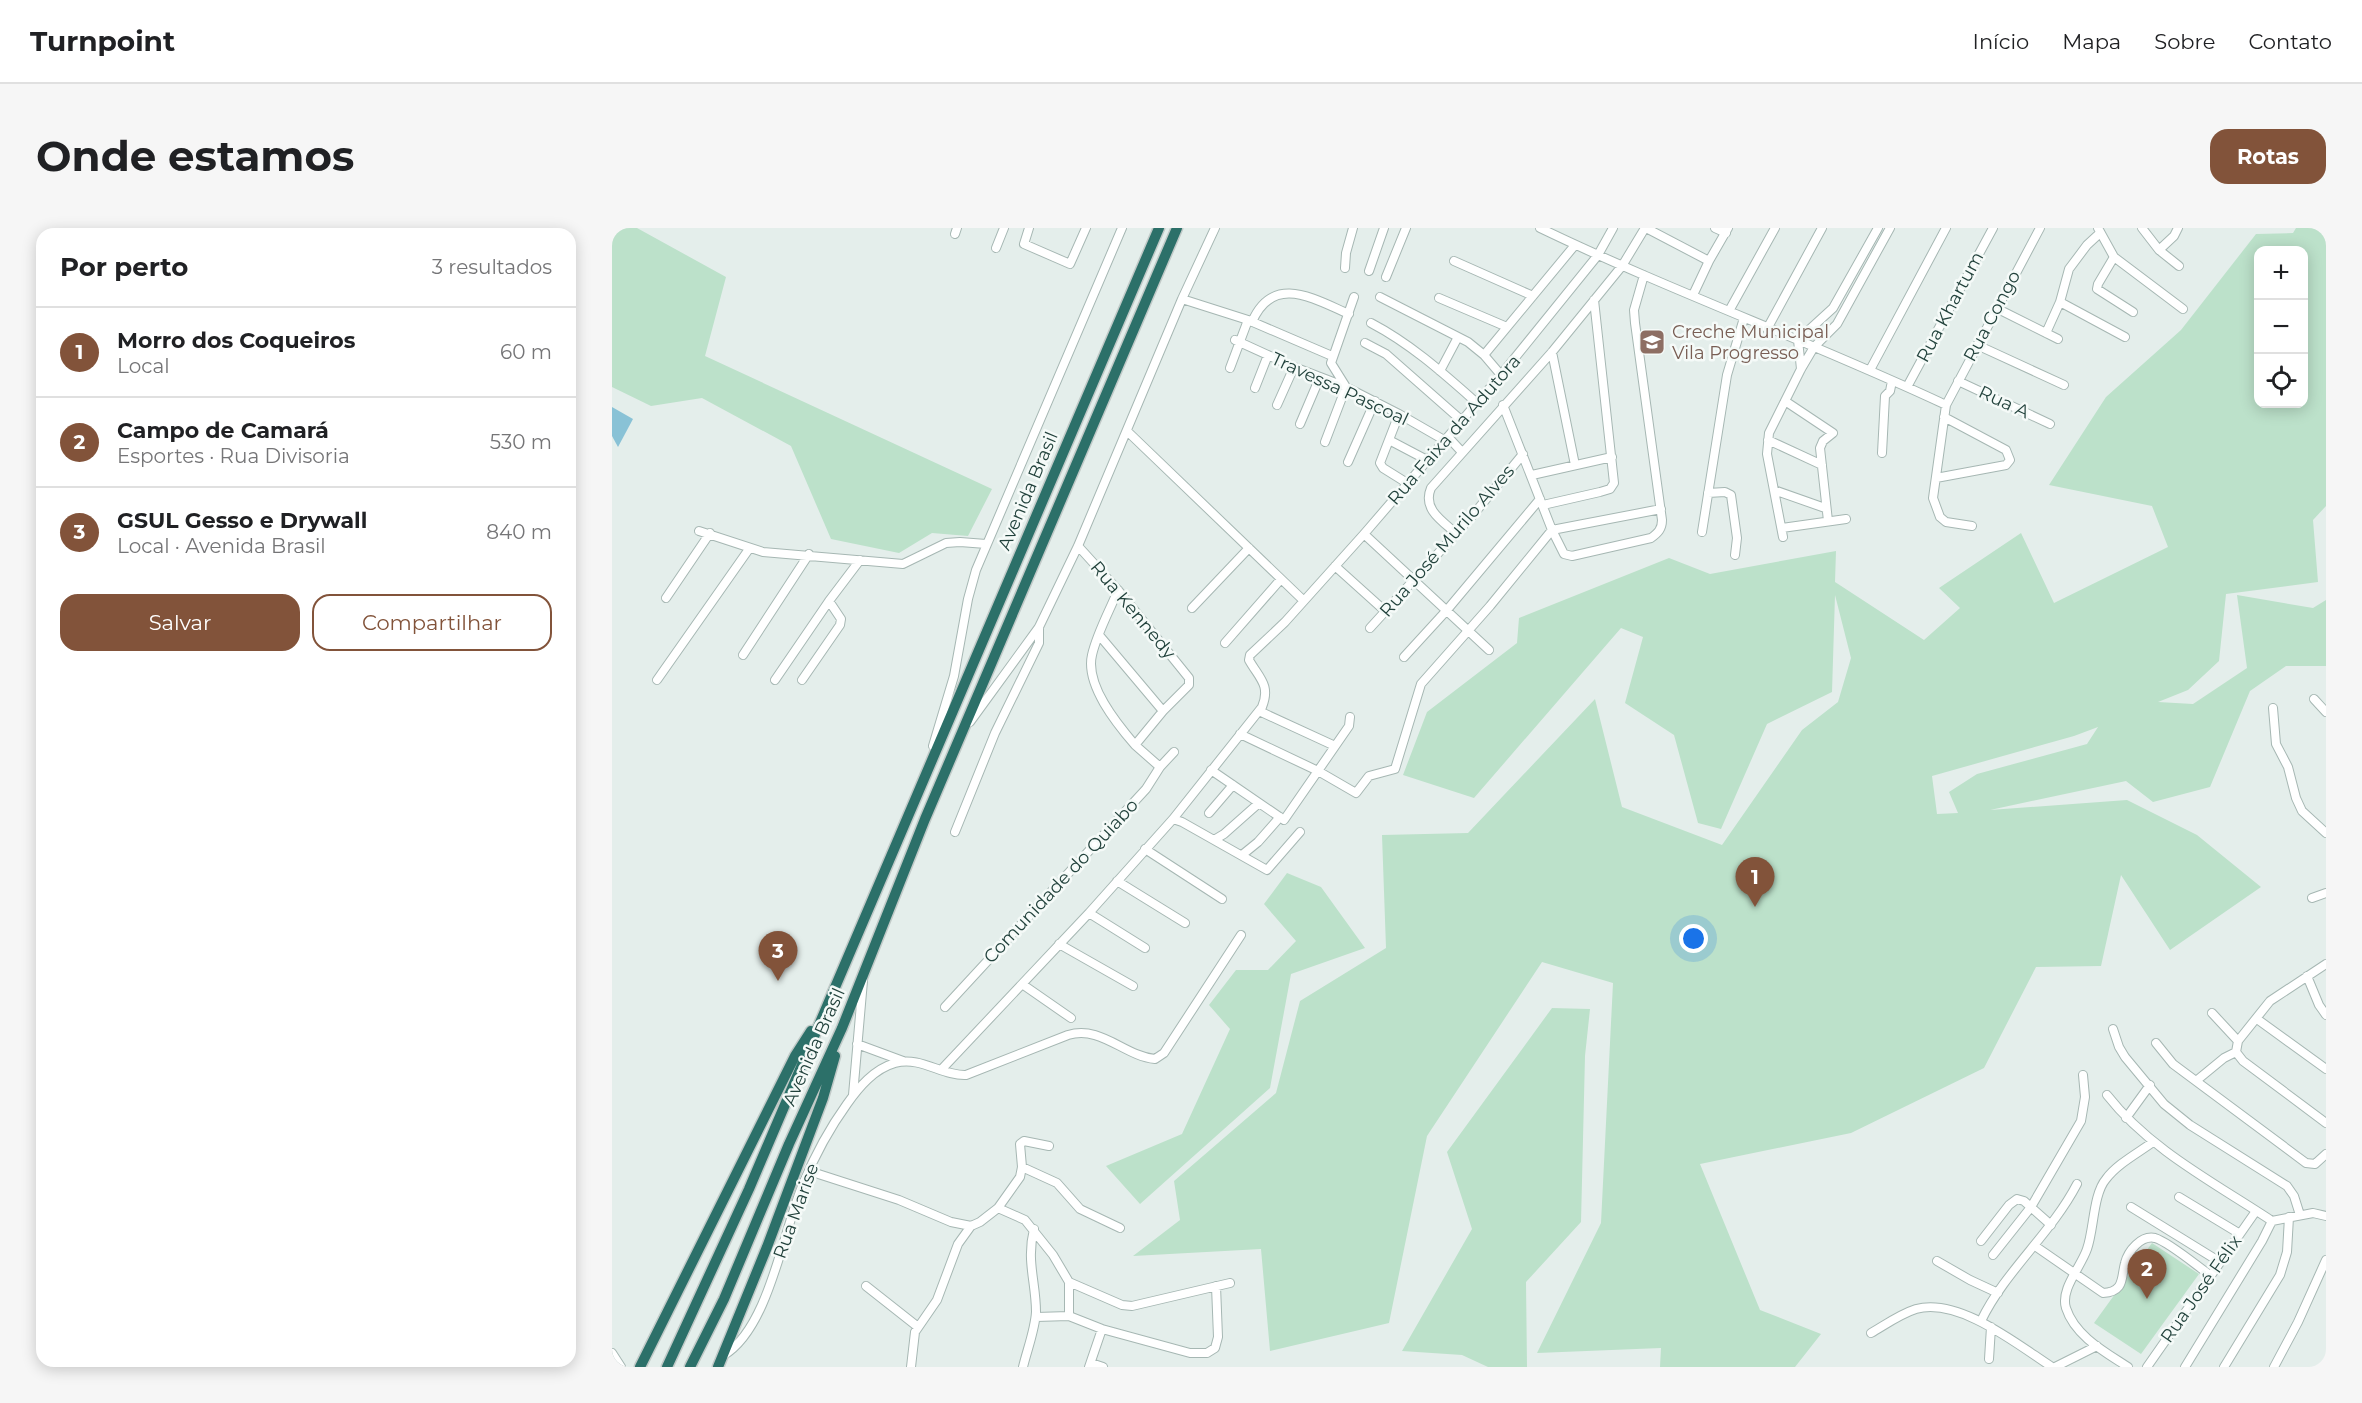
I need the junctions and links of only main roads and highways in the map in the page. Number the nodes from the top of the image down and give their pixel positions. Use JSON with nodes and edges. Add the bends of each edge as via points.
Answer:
{"nodes":[{"id":1,"x":1159,"y":228,"type":"edge"},
{"id":2,"x":1177,"y":228,"type":"edge"},
{"id":3,"x":823,"y":1014,"type":"junction"},
{"id":4,"x":842,"y":1028,"type":"junction"},
{"id":5,"x":640,"y":1367,"type":"edge"},
{"id":6,"x":667,"y":1367,"type":"edge"},
{"id":7,"x":690,"y":1367,"type":"edge"},
{"id":8,"x":718,"y":1367,"type":"edge"}],
"edges":[{"from":1,"to":3,"type":"highway","name":"Avenida Brasil"},
{"from":2,"to":4,"type":"highway","name":"Avenida Brasil","via":[[960,736]]},
{"from":3,"to":5,"type":"highway","via":[[795,1056]]},
{"from":3,"to":6,"type":"highway","name":"Avenida Brasil","via":[[749,1189]]},
{"from":4,"to":7,"type":"highway","name":"Avenida Brasil","via":[[724,1299]]},
{"from":4,"to":8,"type":"highway","via":[[828,1082]]}]}
